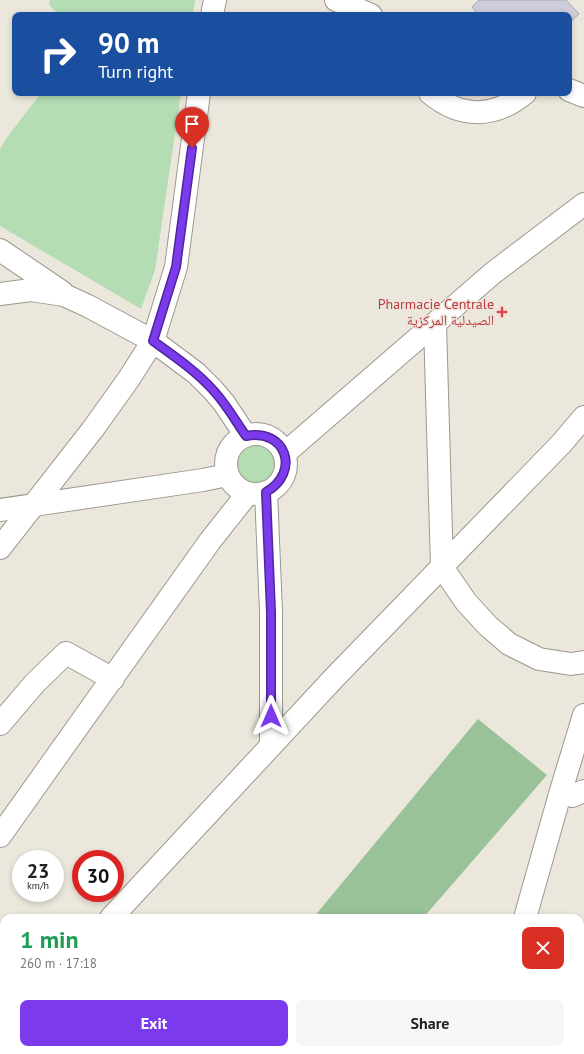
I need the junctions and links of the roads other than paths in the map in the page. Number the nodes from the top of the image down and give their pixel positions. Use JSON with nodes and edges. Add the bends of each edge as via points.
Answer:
{"nodes":[{"id":1,"x":215,"y":0,"type":"edge"},
{"id":2,"x":336,"y":0,"type":"edge"},
{"id":3,"x":213,"y":12,"type":"edge"},
{"id":4,"x":364,"y":12,"type":"edge"},
{"id":5,"x":572,"y":91,"type":"edge"},
{"id":6,"x":199,"y":96,"type":"edge"},
{"id":7,"x":434,"y":96,"type":"edge"},
{"id":8,"x":521,"y":96,"type":"edge"},
{"id":9,"x":584,"y":96,"type":"edge"},
{"id":10,"x":584,"y":204,"type":"edge"},
{"id":11,"x":0,"y":250,"type":"edge"},
{"id":12,"x":0,"y":294,"type":"edge"},
{"id":13,"x":71,"y":298,"type":"junction"},
{"id":14,"x":435,"y":324,"type":"junction"},
{"id":15,"x":153,"y":341,"type":"junction"},
{"id":16,"x":584,"y":417,"type":"edge"},
{"id":17,"x":246,"y":436,"type":"junction"},
{"id":18,"x":284,"y":454,"type":"junction"},
{"id":19,"x":227,"y":475,"type":"junction"},
{"id":20,"x":257,"y":493,"type":"junction"},
{"id":21,"x":32,"y":506,"type":"junction"},
{"id":22,"x":0,"y":510,"type":"edge"},
{"id":23,"x":0,"y":548,"type":"edge"},
{"id":24,"x":442,"y":567,"type":"junction"},
{"id":25,"x":584,"y":662,"type":"edge"},
{"id":26,"x":113,"y":678,"type":"junction"},
{"id":27,"x":584,"y":715,"type":"edge"},
{"id":28,"x":0,"y":724,"type":"edge"},
{"id":29,"x":271,"y":746,"type":"junction"},
{"id":30,"x":584,"y":791,"type":"edge"},
{"id":31,"x":560,"y":794,"type":"junction"},
{"id":32,"x":0,"y":836,"type":"edge"},
{"id":33,"x":115,"y":914,"type":"edge"},
{"id":34,"x":526,"y":914,"type":"edge"}],
"edges":[{"from":1,"to":3,"type":"street"},
{"from":2,"to":4,"type":"street"},
{"from":5,"to":9,"type":"street"},
{"from":6,"to":15,"type":"street","via":[[176,267]]},
{"from":7,"to":8,"type":"street","via":[[455,109],[473,112],[494,111]]},
{"from":10,"to":14,"type":"street","via":[[493,273]]},
{"from":11,"to":13,"type":"street"},
{"from":12,"to":13,"type":"street","via":[[31,290]]},
{"from":13,"to":15,"type":"street"},
{"from":14,"to":18,"type":"street"},
{"from":14,"to":24,"type":"street"},
{"from":15,"to":17,"type":"street","via":[[196,373],[213,390]]},
{"from":15,"to":21,"type":"street","via":[[93,429]]},
{"from":16,"to":24,"type":"street"},
{"from":17,"to":18,"type":"street","via":[[264,435],[273,439]]},
{"from":17,"to":19,"type":"street","via":[[237,440],[226,456]]},
{"from":18,"to":20,"type":"street","via":[[286,463],[283,477],[274,488]]},
{"from":19,"to":20,"type":"street","via":[[239,490]]},
{"from":19,"to":21,"type":"street"},
{"from":20,"to":26,"type":"street","via":[[210,541]]},
{"from":20,"to":29,"type":"street","via":[[271,612]]},
{"from":21,"to":22,"type":"street"},
{"from":21,"to":23,"type":"street"},
{"from":24,"to":25,"type":"street","via":[[466,602],[509,644],[539,659],[571,664]]},
{"from":24,"to":29,"type":"street"},
{"from":26,"to":28,"type":"street","via":[[66,653],[35,683]]},
{"from":26,"to":32,"type":"street"},
{"from":27,"to":31,"type":"street"},
{"from":29,"to":33,"type":"street"},
{"from":30,"to":31,"type":"street","via":[[572,796]]},
{"from":31,"to":34,"type":"street"}]}
